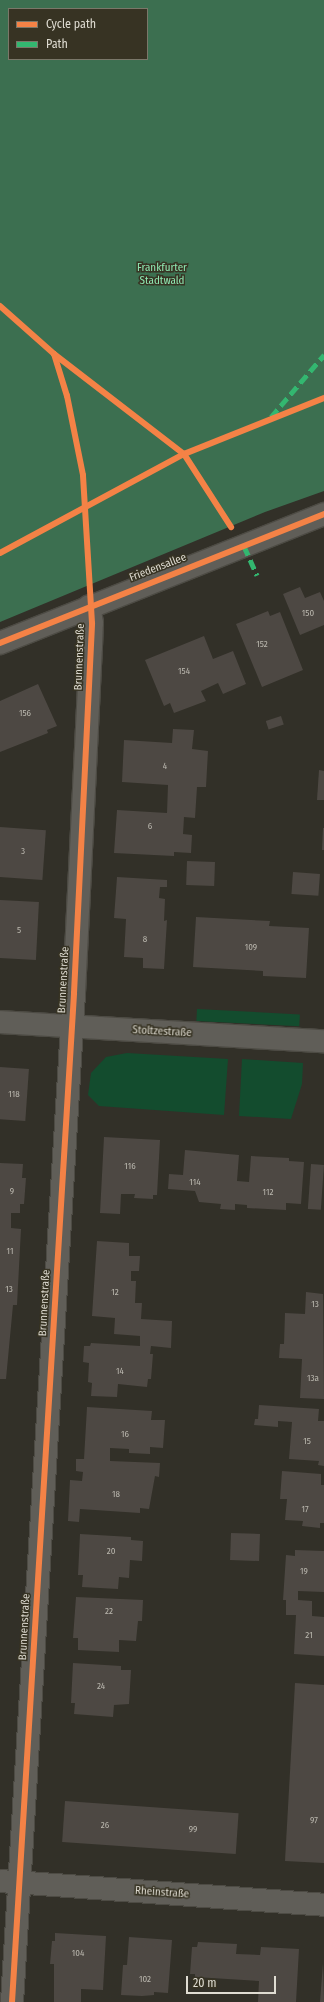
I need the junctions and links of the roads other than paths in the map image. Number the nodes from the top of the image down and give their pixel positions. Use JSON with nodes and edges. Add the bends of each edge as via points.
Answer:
{"nodes":[{"id":1,"x":324,"y":514,"type":"edge"},
{"id":2,"x":89,"y":606,"type":"junction"},
{"id":3,"x":0,"y":643,"type":"edge"},
{"id":4,"x":0,"y":1022,"type":"edge"},
{"id":5,"x":71,"y":1027,"type":"junction"},
{"id":6,"x":324,"y":1041,"type":"edge"},
{"id":7,"x":10,"y":1882,"type":"edge"},
{"id":8,"x":324,"y":1905,"type":"edge"},
{"id":9,"x":12,"y":2002,"type":"edge"}],
"edges":[{"from":1,"to":2,"type":"street","name":"Friedensallee"},
{"from":2,"to":3,"type":"street","name":"Friedensallee"},
{"from":2,"to":5,"type":"street","name":"Brunnenstraße","via":[[92,623],[91,647]]},
{"from":4,"to":5,"type":"street","name":"Stoltzestraße"},
{"from":5,"to":6,"type":"street","name":"Stoltzestraße"},
{"from":5,"to":7,"type":"street","name":"Brunnenstraße"},
{"from":7,"to":8,"type":"street","name":"Rheinstraße"},
{"from":7,"to":9,"type":"street","name":"Brunnenstraße"}]}
